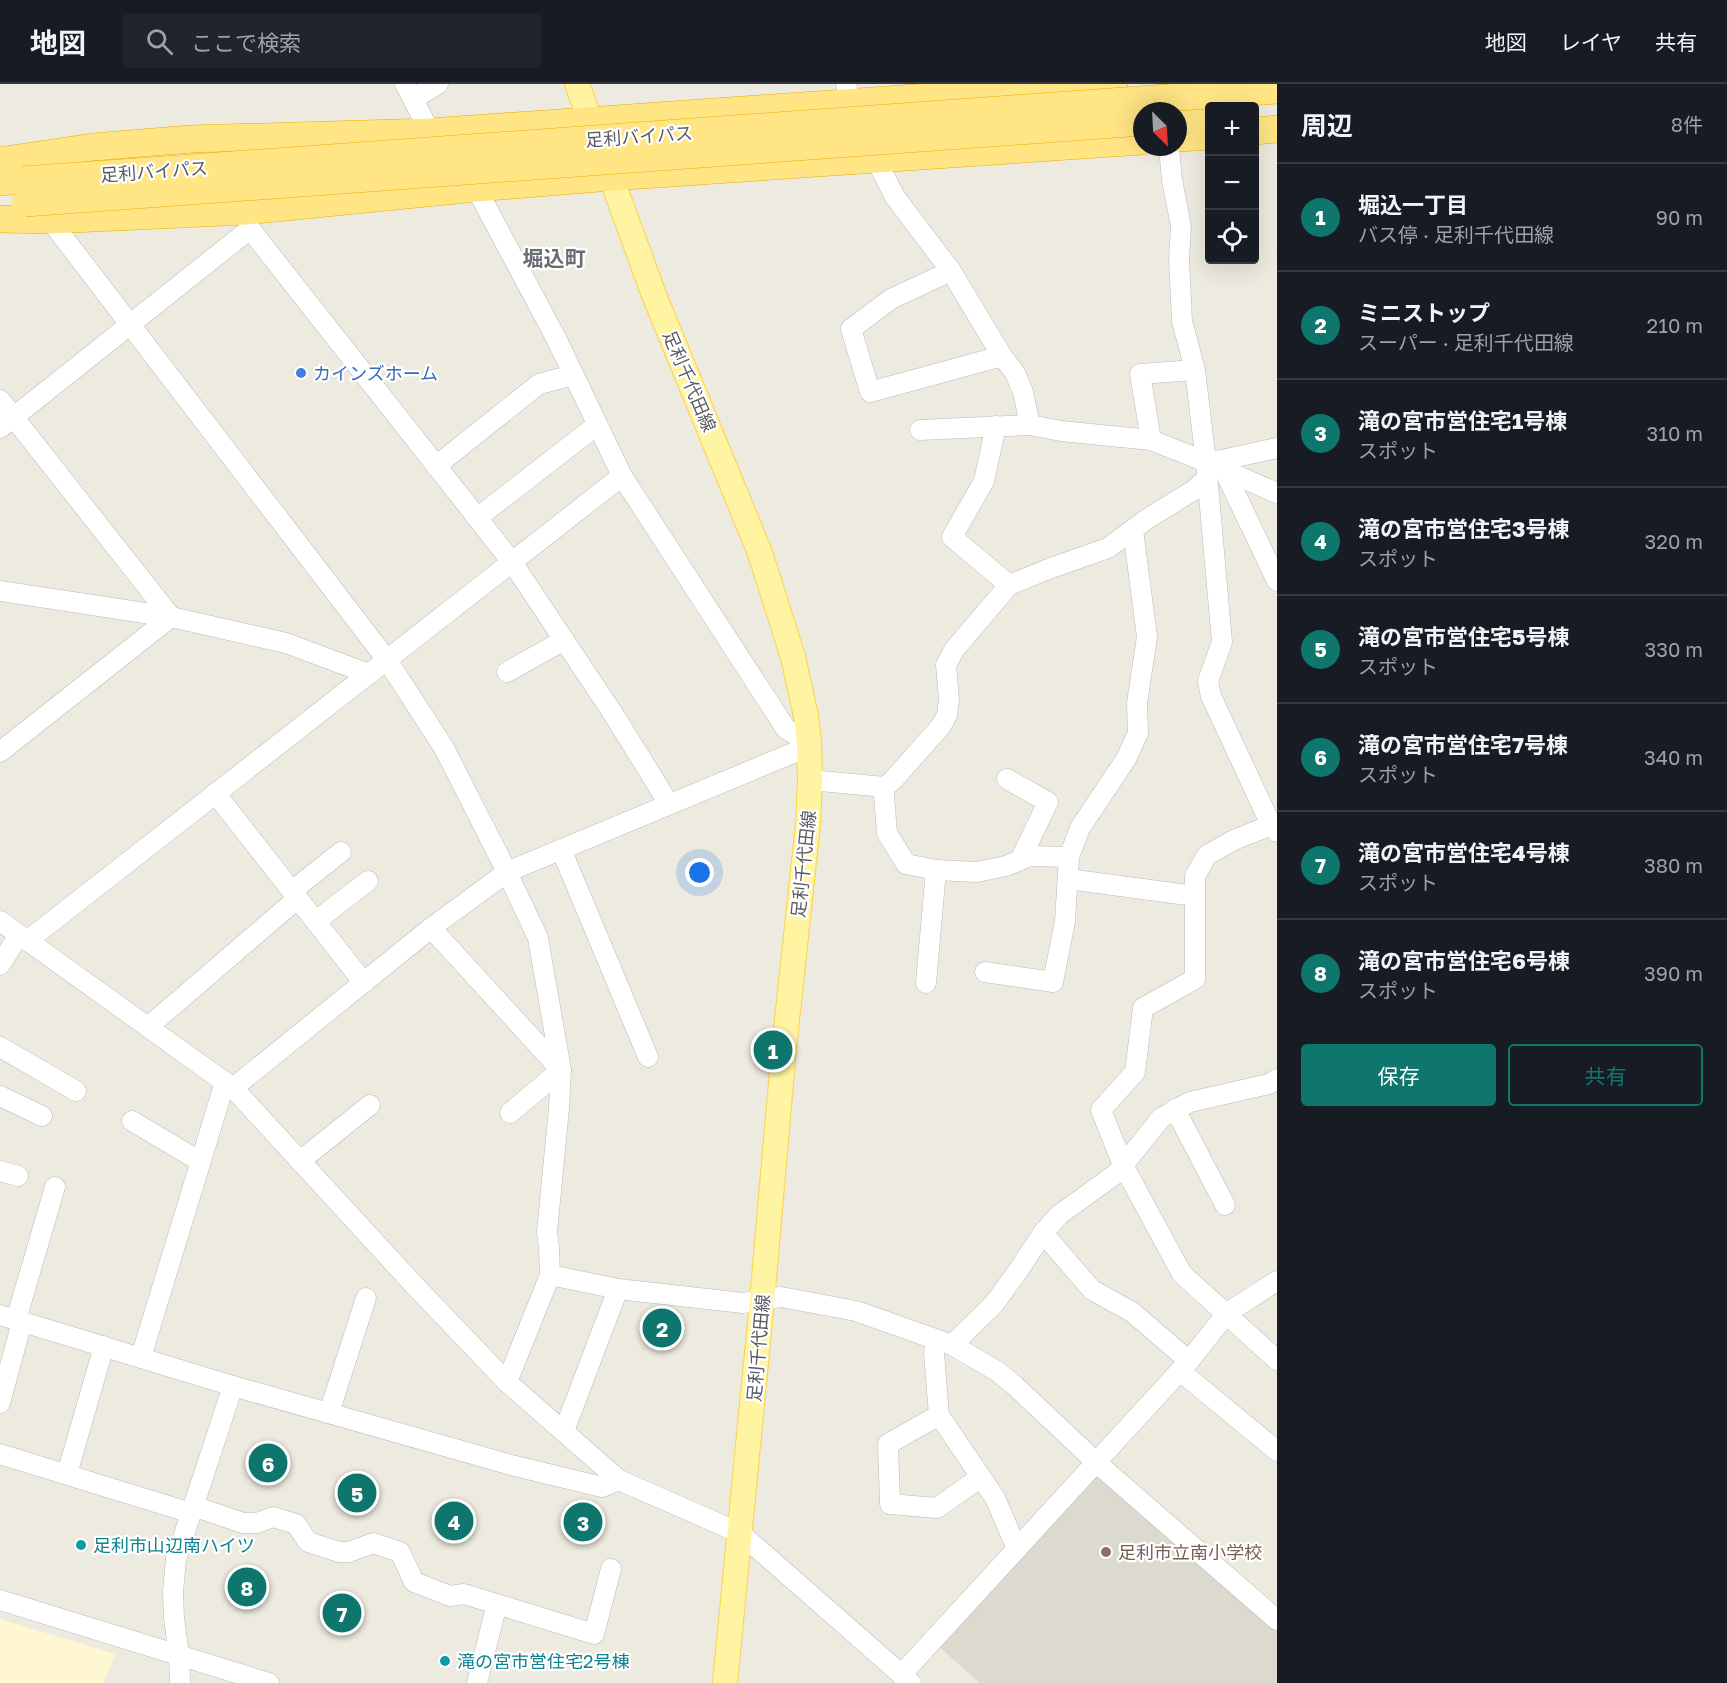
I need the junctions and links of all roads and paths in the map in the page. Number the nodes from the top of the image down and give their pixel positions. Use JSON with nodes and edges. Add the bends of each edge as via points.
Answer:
{"nodes":[{"id":1,"x":438,"y":84,"type":"edge"},
{"id":2,"x":577,"y":84,"type":"edge"},
{"id":3,"x":1114,"y":84,"type":"edge"},
{"id":4,"x":1048,"y":86,"type":"edge"},
{"id":5,"x":1277,"y":90,"type":"edge"},
{"id":6,"x":409,"y":91,"type":"edge"},
{"id":7,"x":849,"y":94,"type":"edge"},
{"id":8,"x":1277,"y":111,"type":"edge"},
{"id":9,"x":1259,"y":113,"type":"edge"},
{"id":10,"x":1205,"y":117,"type":"edge"},
{"id":11,"x":1187,"y":118,"type":"edge"},
{"id":12,"x":591,"y":122,"type":"junction"},
{"id":13,"x":1133,"y":123,"type":"edge"},
{"id":14,"x":1277,"y":129,"type":"edge"},
{"id":15,"x":1259,"y":131,"type":"edge"},
{"id":16,"x":430,"y":132,"type":"junction"},
{"id":17,"x":1205,"y":136,"type":"edge"},
{"id":18,"x":1187,"y":137,"type":"edge"},
{"id":19,"x":1133,"y":142,"type":"edge"},
{"id":20,"x":1170,"y":156,"type":"edge"},
{"id":21,"x":875,"y":158,"type":"junction"},
{"id":22,"x":0,"y":161,"type":"edge"},
{"id":23,"x":611,"y":177,"type":"junction"},
{"id":24,"x":476,"y":188,"type":"junction"},
{"id":25,"x":12,"y":192,"type":"edge"},
{"id":26,"x":0,"y":219,"type":"edge"},
{"id":27,"x":50,"y":220,"type":"junction"},
{"id":28,"x":248,"y":220,"type":"junction"},
{"id":29,"x":951,"y":271,"type":"junction"},
{"id":30,"x":130,"y":324,"type":"junction"},
{"id":31,"x":1002,"y":356,"type":"junction"},
{"id":32,"x":1195,"y":370,"type":"junction"},
{"id":33,"x":573,"y":375,"type":"junction"},
{"id":34,"x":0,"y":400,"type":"edge"},
{"id":35,"x":7,"y":423,"type":"edge"},
{"id":36,"x":597,"y":425,"type":"junction"},
{"id":37,"x":996,"y":426,"type":"junction"},
{"id":38,"x":1030,"y":426,"type":"junction"},
{"id":39,"x":920,"y":430,"type":"dead end"},
{"id":40,"x":1151,"y":440,"type":"junction"},
{"id":41,"x":1277,"y":448,"type":"edge"},
{"id":42,"x":436,"y":466,"type":"junction"},
{"id":43,"x":1212,"y":470,"type":"junction"},
{"id":44,"x":622,"y":476,"type":"junction"},
{"id":45,"x":1277,"y":493,"type":"edge"},
{"id":46,"x":477,"y":518,"type":"junction"},
{"id":47,"x":1133,"y":530,"type":"junction"},
{"id":48,"x":512,"y":562,"type":"junction"},
{"id":49,"x":1277,"y":581,"type":"edge"},
{"id":50,"x":1009,"y":585,"type":"junction"},
{"id":51,"x":0,"y":591,"type":"edge"},
{"id":52,"x":171,"y":617,"type":"junction"},
{"id":53,"x":564,"y":640,"type":"junction"},
{"id":54,"x":387,"y":660,"type":"junction"},
{"id":55,"x":507,"y":672,"type":"dead end"},
{"id":56,"x":369,"y":674,"type":"junction"},
{"id":57,"x":809,"y":743,"type":"junction"},
{"id":58,"x":0,"y":752,"type":"edge"},
{"id":59,"x":1007,"y":779,"type":"dead end"},
{"id":60,"x":810,"y":780,"type":"junction"},
{"id":61,"x":885,"y":787,"type":"junction"},
{"id":62,"x":215,"y":793,"type":"junction"},
{"id":63,"x":669,"y":804,"type":"junction"},
{"id":64,"x":1275,"y":827,"type":"edge"},
{"id":65,"x":561,"y":849,"type":"junction"},
{"id":66,"x":341,"y":852,"type":"dead end"},
{"id":67,"x":1069,"y":857,"type":"junction"},
{"id":68,"x":1020,"y":860,"type":"junction"},
{"id":69,"x":936,"y":870,"type":"junction"},
{"id":70,"x":507,"y":872,"type":"junction"},
{"id":71,"x":1068,"y":879,"type":"junction"},
{"id":72,"x":368,"y":881,"type":"dead end"},
{"id":73,"x":295,"y":895,"type":"junction"},
{"id":74,"x":1195,"y":896,"type":"junction"},
{"id":75,"x":0,"y":921,"type":"edge"},
{"id":76,"x":316,"y":921,"type":"junction"},
{"id":77,"x":431,"y":928,"type":"junction"},
{"id":78,"x":23,"y":938,"type":"junction"},
{"id":79,"x":0,"y":965,"type":"edge"},
{"id":80,"x":985,"y":972,"type":"dead end"},
{"id":81,"x":364,"y":982,"type":"junction"},
{"id":82,"x":926,"y":983,"type":"dead end"},
{"id":83,"x":148,"y":1027,"type":"junction"},
{"id":84,"x":0,"y":1047,"type":"edge"},
{"id":85,"x":648,"y":1057,"type":"dead end"},
{"id":86,"x":561,"y":1070,"type":"junction"},
{"id":87,"x":229,"y":1085,"type":"junction"},
{"id":88,"x":1274,"y":1087,"type":"edge"},
{"id":89,"x":76,"y":1090,"type":"dead end"},
{"id":90,"x":0,"y":1096,"type":"edge"},
{"id":91,"x":370,"y":1105,"type":"dead end"},
{"id":92,"x":1175,"y":1109,"type":"junction"},
{"id":93,"x":510,"y":1113,"type":"dead end"},
{"id":94,"x":42,"y":1116,"type":"dead end"},
{"id":95,"x":132,"y":1121,"type":"dead end"},
{"id":96,"x":300,"y":1161,"type":"junction"},
{"id":97,"x":201,"y":1162,"type":"junction"},
{"id":98,"x":1123,"y":1165,"type":"junction"},
{"id":99,"x":55,"y":1187,"type":"dead end"},
{"id":100,"x":1225,"y":1205,"type":"dead end"},
{"id":101,"x":1043,"y":1233,"type":"junction"},
{"id":102,"x":550,"y":1275,"type":"junction"},
{"id":103,"x":1277,"y":1281,"type":"edge"},
{"id":104,"x":618,"y":1289,"type":"junction"},
{"id":105,"x":366,"y":1298,"type":"dead end"},
{"id":106,"x":762,"y":1301,"type":"junction"},
{"id":107,"x":1227,"y":1313,"type":"junction"},
{"id":108,"x":13,"y":1319,"type":"edge"},
{"id":109,"x":944,"y":1343,"type":"junction"},
{"id":110,"x":104,"y":1346,"type":"junction"},
{"id":111,"x":141,"y":1357,"type":"junction"},
{"id":112,"x":1277,"y":1360,"type":"edge"},
{"id":113,"x":1184,"y":1366,"type":"junction"},
{"id":114,"x":507,"y":1382,"type":"junction"},
{"id":115,"x":233,"y":1386,"type":"junction"},
{"id":116,"x":0,"y":1403,"type":"edge"},
{"id":117,"x":329,"y":1413,"type":"junction"},
{"id":118,"x":939,"y":1415,"type":"junction"},
{"id":119,"x":564,"y":1431,"type":"junction"},
{"id":120,"x":1277,"y":1450,"type":"edge"},
{"id":121,"x":0,"y":1454,"type":"edge"},
{"id":122,"x":1097,"y":1463,"type":"junction"},
{"id":123,"x":67,"y":1474,"type":"junction"},
{"id":124,"x":981,"y":1477,"type":"junction"},
{"id":125,"x":619,"y":1480,"type":"junction"},
{"id":126,"x":192,"y":1510,"type":"junction"},
{"id":127,"x":740,"y":1533,"type":"junction"},
{"id":128,"x":1017,"y":1549,"type":"junction"},
{"id":129,"x":611,"y":1569,"type":"dead end"},
{"id":130,"x":0,"y":1600,"type":"edge"},
{"id":131,"x":497,"y":1604,"type":"junction"},
{"id":132,"x":1277,"y":1620,"type":"edge"},
{"id":133,"x":179,"y":1655,"type":"junction"},
{"id":134,"x":906,"y":1679,"type":"edge"},
{"id":135,"x":180,"y":1683,"type":"edge"},
{"id":136,"x":269,"y":1683,"type":"edge"},
{"id":137,"x":477,"y":1683,"type":"edge"},
{"id":138,"x":725,"y":1683,"type":"edge"}],
"edges":[{"from":1,"to":6,"type":"street"},
{"from":2,"to":12,"type":"main road","name":"足利千代田線"},
{"from":3,"to":4,"type":"highway"},
{"from":4,"to":7,"type":"highway"},
{"from":5,"to":25,"type":"highway","name":"足利バイパス","bridge":true},
{"from":6,"to":16,"type":"street"},
{"from":7,"to":12,"type":"highway"},
{"from":8,"to":9,"type":"highway"},
{"from":10,"to":11,"type":"highway"},
{"from":12,"to":16,"type":"highway"},
{"from":12,"to":23,"type":"main road","name":"足利千代田線"},
{"from":13,"to":25,"type":"highway","name":"足利バイパス","bridge":true},
{"from":14,"to":15,"type":"highway"},
{"from":16,"to":22,"type":"highway","via":[[191,139],[93,147]]},
{"from":17,"to":18,"type":"highway"},
{"from":19,"to":21,"type":"highway"},
{"from":20,"to":32,"type":"street","via":[[1181,226],[1182,321]]},
{"from":21,"to":23,"type":"highway"},
{"from":21,"to":29,"type":"street","via":[[895,197]]},
{"from":23,"to":24,"type":"highway"},
{"from":23,"to":57,"type":"main road","name":"足利千代田線","via":[[654,295],[760,553],[793,657]]},
{"from":24,"to":28,"type":"highway"},
{"from":24,"to":33,"type":"street"},
{"from":26,"to":27,"type":"highway"},
{"from":27,"to":28,"type":"highway"},
{"from":27,"to":30,"type":"street"},
{"from":28,"to":30,"type":"street"},
{"from":28,"to":42,"type":"street"},
{"from":29,"to":31,"type":"street"},
{"from":29,"to":31,"type":"street","via":[[891,300],[851,329],[870,392]]},
{"from":30,"to":35,"type":"street"},
{"from":30,"to":54,"type":"street"},
{"from":31,"to":38,"type":"street","via":[[1016,373]]},
{"from":32,"to":40,"type":"street","via":[[1140,374]]},
{"from":32,"to":43,"type":"street"},
{"from":33,"to":36,"type":"street"},
{"from":33,"to":42,"type":"street","via":[[539,384]]},
{"from":34,"to":35,"type":"street"},
{"from":35,"to":52,"type":"street"},
{"from":36,"to":44,"type":"street"},
{"from":36,"to":46,"type":"street"},
{"from":37,"to":38,"type":"street"},
{"from":37,"to":39,"type":"street"},
{"from":37,"to":50,"type":"street","via":[[984,481],[952,537]]},
{"from":38,"to":40,"type":"street"},
{"from":40,"to":43,"type":"street"},
{"from":41,"to":43,"type":"street","via":[[1222,460]]},
{"from":42,"to":46,"type":"street"},
{"from":43,"to":45,"type":"street"},
{"from":43,"to":47,"type":"street","via":[[1194,490]]},
{"from":43,"to":49,"type":"street"},
{"from":43,"to":64,"type":"street","via":[[1222,642],[1208,681],[1211,696]]},
{"from":44,"to":48,"type":"street"},
{"from":44,"to":57,"type":"street","via":[[786,729]]},
{"from":46,"to":48,"type":"street"},
{"from":47,"to":50,"type":"street","via":[[1098,553]]},
{"from":47,"to":67,"type":"street","via":[[1147,637],[1137,703],[1138,733],[1126,759],[1080,828]]},
{"from":48,"to":53,"type":"street"},
{"from":48,"to":54,"type":"street"},
{"from":50,"to":61,"type":"street","via":[[946,665],[949,699],[941,726]]},
{"from":51,"to":52,"type":"street"},
{"from":52,"to":56,"type":"street","via":[[285,644]]},
{"from":52,"to":58,"type":"street"},
{"from":53,"to":55,"type":"street"},
{"from":53,"to":63,"type":"street"},
{"from":54,"to":56,"type":"street"},
{"from":54,"to":70,"type":"street","via":[[444,748]]},
{"from":56,"to":62,"type":"street"},
{"from":57,"to":60,"type":"main road","name":"足利千代田線"},
{"from":57,"to":63,"type":"street"},
{"from":59,"to":68,"type":"street","via":[[1048,802]]},
{"from":60,"to":61,"type":"street"},
{"from":60,"to":106,"type":"main road","name":"足利千代田線"},
{"from":61,"to":69,"type":"street","via":[[887,833],[891,842],[906,864]]},
{"from":62,"to":73,"type":"street"},
{"from":62,"to":78,"type":"street"},
{"from":63,"to":65,"type":"street"},
{"from":64,"to":74,"type":"street","via":[[1236,839],[1207,855],[1195,876]]},
{"from":65,"to":70,"type":"street"},
{"from":65,"to":85,"type":"street"},
{"from":66,"to":73,"type":"street"},
{"from":67,"to":68,"type":"street","via":[[1030,856]]},
{"from":67,"to":71,"type":"street"},
{"from":68,"to":69,"type":"street","via":[[977,872]]},
{"from":69,"to":82,"type":"street"},
{"from":70,"to":77,"type":"street"},
{"from":70,"to":86,"type":"street","via":[[538,938]]},
{"from":71,"to":74,"type":"street"},
{"from":71,"to":80,"type":"street","via":[[1065,921],[1053,982]]},
{"from":72,"to":76,"type":"street"},
{"from":73,"to":76,"type":"street"},
{"from":73,"to":83,"type":"street"},
{"from":74,"to":98,"type":"street","via":[[1195,979],[1143,1008],[1135,1072],[1101,1110]]},
{"from":75,"to":78,"type":"street"},
{"from":76,"to":81,"type":"street"},
{"from":77,"to":81,"type":"street"},
{"from":77,"to":86,"type":"street"},
{"from":78,"to":79,"type":"street"},
{"from":78,"to":83,"type":"street"},
{"from":81,"to":87,"type":"street"},
{"from":83,"to":87,"type":"street"},
{"from":84,"to":89,"type":"street"},
{"from":86,"to":93,"type":"street"},
{"from":86,"to":102,"type":"street","via":[[546,1232]]},
{"from":87,"to":96,"type":"street"},
{"from":87,"to":97,"type":"street"},
{"from":88,"to":92,"type":"street","via":[[1190,1102]]},
{"from":90,"to":94,"type":"street"},
{"from":91,"to":96,"type":"street"},
{"from":92,"to":98,"type":"street","via":[[1161,1118]]},
{"from":92,"to":100,"type":"street"},
{"from":95,"to":97,"type":"street"},
{"from":96,"to":114,"type":"street"},
{"from":97,"to":111,"type":"street"},
{"from":98,"to":101,"type":"street","via":[[1118,1173],[1059,1215]]},
{"from":98,"to":107,"type":"street","via":[[1182,1274]]},
{"from":99,"to":108,"type":"street"},
{"from":101,"to":109,"type":"street","via":[[994,1304]]},
{"from":101,"to":113,"type":"street","via":[[1092,1290],[1132,1312]]},
{"from":102,"to":104,"type":"street"},
{"from":102,"to":114,"type":"street"},
{"from":103,"to":107,"type":"street"},
{"from":104,"to":106,"type":"street","via":[[743,1303]]},
{"from":104,"to":119,"type":"street"},
{"from":105,"to":117,"type":"street"},
{"from":106,"to":109,"type":"street","via":[[781,1297],[856,1311]]},
{"from":106,"to":127,"type":"main road","name":"足利千代田線"},
{"from":107,"to":112,"type":"street"},
{"from":107,"to":113,"type":"street"},
{"from":108,"to":110,"type":"street"},
{"from":108,"to":116,"type":"street"},
{"from":109,"to":118,"type":"street","via":[[934,1353]]},
{"from":109,"to":122,"type":"street","via":[[997,1371]]},
{"from":110,"to":111,"type":"street"},
{"from":110,"to":123,"type":"street"},
{"from":111,"to":115,"type":"street"},
{"from":113,"to":120,"type":"street"},
{"from":113,"to":122,"type":"street"},
{"from":114,"to":119,"type":"street"},
{"from":115,"to":117,"type":"street"},
{"from":115,"to":126,"type":"street"},
{"from":117,"to":125,"type":"street","via":[[583,1483],[602,1487]]},
{"from":118,"to":124,"type":"street"},
{"from":118,"to":124,"type":"street","via":[[888,1444],[890,1503],[937,1508]]},
{"from":119,"to":125,"type":"street"},
{"from":121,"to":123,"type":"street"},
{"from":122,"to":128,"type":"street"},
{"from":122,"to":132,"type":"street"},
{"from":123,"to":126,"type":"street"},
{"from":124,"to":128,"type":"street","via":[[995,1498]]},
{"from":125,"to":127,"type":"street"},
{"from":126,"to":131,"type":"street","via":[[243,1523],[273,1517],[296,1524],[308,1542],[339,1552],[374,1543],[400,1552],[414,1582],[450,1596],[464,1594]]},
{"from":126,"to":133,"type":"street","via":[[176,1559],[172,1592]]},
{"from":127,"to":134,"type":"street"},
{"from":127,"to":138,"type":"main road","name":"足利千代田線"},
{"from":128,"to":134,"type":"street"},
{"from":129,"to":131,"type":"street","via":[[594,1634]]},
{"from":130,"to":133,"type":"street"},
{"from":131,"to":137,"type":"street"},
{"from":133,"to":135,"type":"street"},
{"from":133,"to":136,"type":"street"}]}
